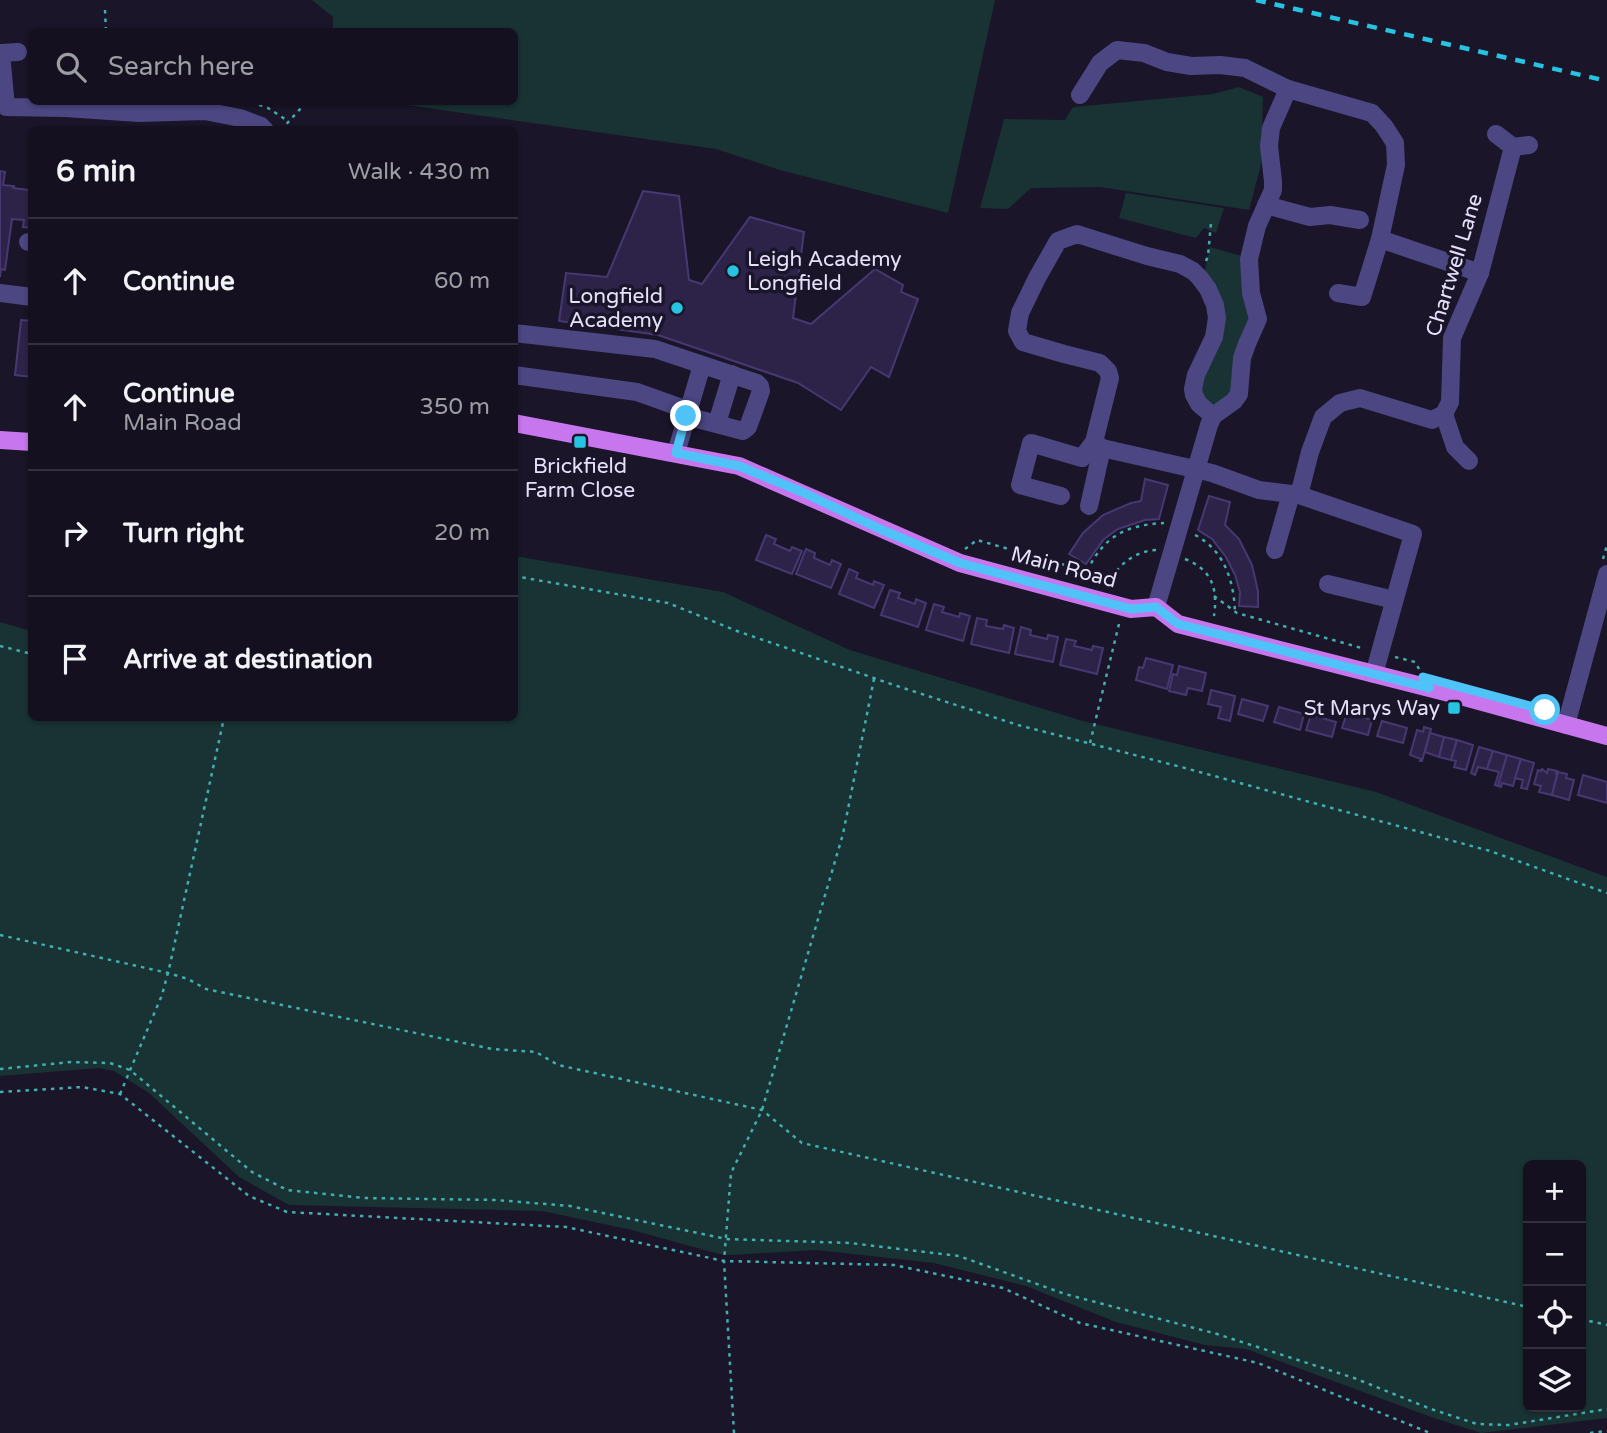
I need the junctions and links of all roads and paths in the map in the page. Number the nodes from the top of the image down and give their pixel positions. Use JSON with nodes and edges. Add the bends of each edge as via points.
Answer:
{"nodes":[{"id":1,"x":105,"y":10,"type":"dead end"},
{"id":2,"x":106,"y":28,"type":"edge"},
{"id":3,"x":18,"y":52,"type":"dead end"},
{"id":4,"x":1289,"y":89,"type":"junction"},
{"id":5,"x":1080,"y":95,"type":"dead end"},
{"id":6,"x":260,"y":105,"type":"edge"},
{"id":7,"x":302,"y":105,"type":"edge"},
{"id":8,"x":288,"y":121,"type":"junction"},
{"id":9,"x":261,"y":126,"type":"edge"},
{"id":10,"x":284,"y":126,"type":"edge"},
{"id":11,"x":1496,"y":134,"type":"dead end"},
{"id":12,"x":1266,"y":205,"type":"junction"},
{"id":13,"x":1360,"y":220,"type":"dead end"},
{"id":14,"x":1211,"y":223,"type":"dead end"},
{"id":15,"x":1380,"y":239,"type":"junction"},
{"id":16,"x":1480,"y":273,"type":"junction"},
{"id":17,"x":1200,"y":278,"type":"junction"},
{"id":18,"x":0,"y":293,"type":"edge"},
{"id":19,"x":1338,"y":293,"type":"dead end"},
{"id":20,"x":28,"y":296,"type":"edge"},
{"id":21,"x":518,"y":333,"type":"edge"},
{"id":22,"x":702,"y":365,"type":"junction"},
{"id":23,"x":732,"y":374,"type":"junction"},
{"id":24,"x":518,"y":376,"type":"edge"},
{"id":25,"x":1444,"y":414,"type":"junction"},
{"id":26,"x":686,"y":416,"type":"junction"},
{"id":27,"x":1213,"y":416,"type":"junction"},
{"id":28,"x":717,"y":423,"type":"junction"},
{"id":29,"x":518,"y":424,"type":"edge"},
{"id":30,"x":0,"y":440,"type":"edge"},
{"id":31,"x":28,"y":442,"type":"edge"},
{"id":32,"x":1098,"y":445,"type":"junction"},
{"id":33,"x":676,"y":453,"type":"junction"},
{"id":34,"x":1469,"y":461,"type":"dead end"},
{"id":35,"x":1196,"y":469,"type":"junction"},
{"id":36,"x":1295,"y":494,"type":"junction"},
{"id":37,"x":1061,"y":496,"type":"dead end"},
{"id":38,"x":1089,"y":506,"type":"dead end"},
{"id":39,"x":1162,"y":532,"type":"dead end"},
{"id":40,"x":1194,"y":534,"type":"dead end"},
{"id":41,"x":1160,"y":541,"type":"dead end"},
{"id":42,"x":1607,"y":545,"type":"edge"},
{"id":43,"x":1275,"y":550,"type":"dead end"},
{"id":44,"x":1157,"y":551,"type":"dead end"},
{"id":45,"x":950,"y":559,"type":"junction"},
{"id":46,"x":1087,"y":571,"type":"junction"},
{"id":47,"x":1604,"y":572,"type":"edge"},
{"id":48,"x":518,"y":577,"type":"edge"},
{"id":49,"x":1111,"y":578,"type":"dead end"},
{"id":50,"x":1328,"y":584,"type":"dead end"},
{"id":51,"x":1214,"y":596,"type":"dead end"},
{"id":52,"x":1394,"y":600,"type":"junction"},
{"id":53,"x":1123,"y":607,"type":"junction"},
{"id":54,"x":1156,"y":607,"type":"junction"},
{"id":55,"x":1236,"y":612,"type":"junction"},
{"id":56,"x":0,"y":646,"type":"edge"},
{"id":57,"x":28,"y":653,"type":"edge"},
{"id":58,"x":1380,"y":653,"type":"junction"},
{"id":59,"x":1374,"y":674,"type":"junction"},
{"id":60,"x":874,"y":679,"type":"junction"},
{"id":61,"x":1429,"y":688,"type":"junction"},
{"id":62,"x":223,"y":721,"type":"edge"},
{"id":63,"x":1566,"y":725,"type":"junction"},
{"id":64,"x":1607,"y":736,"type":"edge"},
{"id":65,"x":1090,"y":743,"type":"junction"},
{"id":66,"x":1607,"y":893,"type":"edge"},
{"id":67,"x":0,"y":935,"type":"edge"},
{"id":68,"x":168,"y":973,"type":"junction"},
{"id":69,"x":0,"y":1069,"type":"edge"},
{"id":70,"x":130,"y":1070,"type":"junction"},
{"id":71,"x":0,"y":1092,"type":"edge"},
{"id":72,"x":120,"y":1094,"type":"junction"},
{"id":73,"x":762,"y":1110,"type":"junction"},
{"id":74,"x":726,"y":1239,"type":"junction"},
{"id":75,"x":724,"y":1261,"type":"junction"},
{"id":76,"x":1523,"y":1306,"type":"edge"},
{"id":77,"x":1586,"y":1320,"type":"edge"},
{"id":78,"x":1607,"y":1325,"type":"edge"},
{"id":79,"x":1607,"y":1409,"type":"edge"},
{"id":80,"x":1607,"y":1431,"type":"edge"},
{"id":81,"x":734,"y":1433,"type":"edge"},
{"id":82,"x":1430,"y":1433,"type":"edge"},
{"id":83,"x":1590,"y":1433,"type":"edge"}],
"edges":[{"from":1,"to":2,"type":"path"},
{"from":3,"to":9,"type":"street","via":[[1,53],[6,107],[205,111]]},
{"from":4,"to":5,"type":"street","via":[[1245,68],[1191,66],[1117,50],[1100,64]]},
{"from":4,"to":12,"type":"street","via":[[1270,131],[1274,183]]},
{"from":4,"to":15,"type":"street","via":[[1372,113],[1395,144],[1396,165]]},
{"from":6,"to":8,"type":"path"},
{"from":7,"to":8,"type":"path"},
{"from":8,"to":10,"type":"path"},
{"from":11,"to":16,"type":"street","name":"Chartwell Lane","via":[[1521,146]]},
{"from":12,"to":13,"type":"street","via":[[1310,218],[1329,215]]},
{"from":12,"to":27,"type":"street","via":[[1249,259],[1258,317],[1242,358],[1240,392]]},
{"from":14,"to":17,"type":"path","via":[[1208,256]]},
{"from":15,"to":16,"type":"street"},
{"from":15,"to":19,"type":"street","via":[[1362,297]]},
{"from":16,"to":25,"type":"street","name":"Chartwell Lane","via":[[1452,338],[1450,402]]},
{"from":17,"to":27,"type":"street","via":[[1214,301],[1216,323],[1194,393]]},
{"from":17,"to":32,"type":"street","via":[[1180,264],[1077,234],[1058,241],[1020,313],[1017,331],[1023,342],[1100,363],[1108,371]]},
{"from":18,"to":20,"type":"street"},
{"from":21,"to":22,"type":"street","via":[[655,349]]},
{"from":22,"to":23,"type":"street"},
{"from":22,"to":26,"type":"street"},
{"from":23,"to":28,"type":"street"},
{"from":23,"to":28,"type":"street","via":[[757,383],[761,390],[747,430]]},
{"from":24,"to":26,"type":"street","via":[[637,392],[679,407]]},
{"from":25,"to":34,"type":"street","via":[[1455,447]]},
{"from":25,"to":36,"type":"street","via":[[1432,419],[1360,398],[1340,403],[1323,416]]},
{"from":26,"to":28,"type":"street"},
{"from":26,"to":33,"type":"street"},
{"from":27,"to":35,"type":"street"},
{"from":29,"to":33,"type":"main road","name":"Main Road"},
{"from":30,"to":31,"type":"main road"},
{"from":32,"to":35,"type":"street"},
{"from":32,"to":37,"type":"street","via":[[1082,458],[1031,443],[1020,485]]},
{"from":32,"to":38,"type":"street"},
{"from":33,"to":45,"type":"main road","name":"Main Road","via":[[739,466]]},
{"from":35,"to":36,"type":"street","via":[[1259,491]]},
{"from":35,"to":54,"type":"street"},
{"from":36,"to":43,"type":"street"},
{"from":36,"to":52,"type":"street","via":[[1413,534]]},
{"from":39,"to":46,"type":"path","via":[[1164,523],[1132,527],[1095,554]]},
{"from":40,"to":55,"type":"path","via":[[1212,546],[1224,565]]},
{"from":41,"to":44,"type":"path"},
{"from":42,"to":47,"type":"path"},
{"from":45,"to":46,"type":"path","via":[[977,540]]},
{"from":45,"to":53,"type":"main road","name":"Main Road"},
{"from":46,"to":49,"type":"path"},
{"from":47,"to":63,"type":"street"},
{"from":48,"to":60,"type":"path","via":[[668,603]]},
{"from":50,"to":52,"type":"street"},
{"from":51,"to":55,"type":"path"},
{"from":52,"to":58,"type":"street"},
{"from":53,"to":54,"type":"main road","name":"Main Road"},
{"from":53,"to":65,"type":"path"},
{"from":54,"to":59,"type":"main road","via":[[1178,624]]},
{"from":55,"to":58,"type":"path"},
{"from":56,"to":57,"type":"path"},
{"from":58,"to":59,"type":"street"},
{"from":58,"to":61,"type":"path","via":[[1415,662]]},
{"from":59,"to":61,"type":"main road"},
{"from":60,"to":65,"type":"path"},
{"from":60,"to":73,"type":"path","via":[[843,834]]},
{"from":61,"to":63,"type":"main road"},
{"from":62,"to":68,"type":"path"},
{"from":63,"to":64,"type":"main road"},
{"from":65,"to":66,"type":"path","via":[[1490,851]]},
{"from":67,"to":68,"type":"path"},
{"from":68,"to":70,"type":"path"},
{"from":68,"to":73,"type":"path","via":[[206,989],[492,1049],[536,1052],[558,1065]]},
{"from":69,"to":70,"type":"path","via":[[71,1062],[110,1063]]},
{"from":70,"to":72,"type":"path"},
{"from":70,"to":74,"type":"path","via":[[252,1172],[287,1190],[364,1198],[570,1206]]},
{"from":71,"to":72,"type":"path","via":[[82,1087]]},
{"from":72,"to":75,"type":"path","via":[[249,1195],[288,1212],[566,1227]]},
{"from":73,"to":74,"type":"path","via":[[731,1172]]},
{"from":73,"to":76,"type":"path","via":[[802,1143]]},
{"from":74,"to":75,"type":"path"},
{"from":74,"to":79,"type":"path","via":[[850,1243],[959,1256],[1065,1294],[1316,1366],[1477,1424],[1509,1426]]},
{"from":75,"to":81,"type":"path"},
{"from":75,"to":82,"type":"path","via":[[894,1265],[1003,1288],[1080,1323],[1258,1363]]},
{"from":77,"to":78,"type":"path"},
{"from":80,"to":83,"type":"path"}]}
